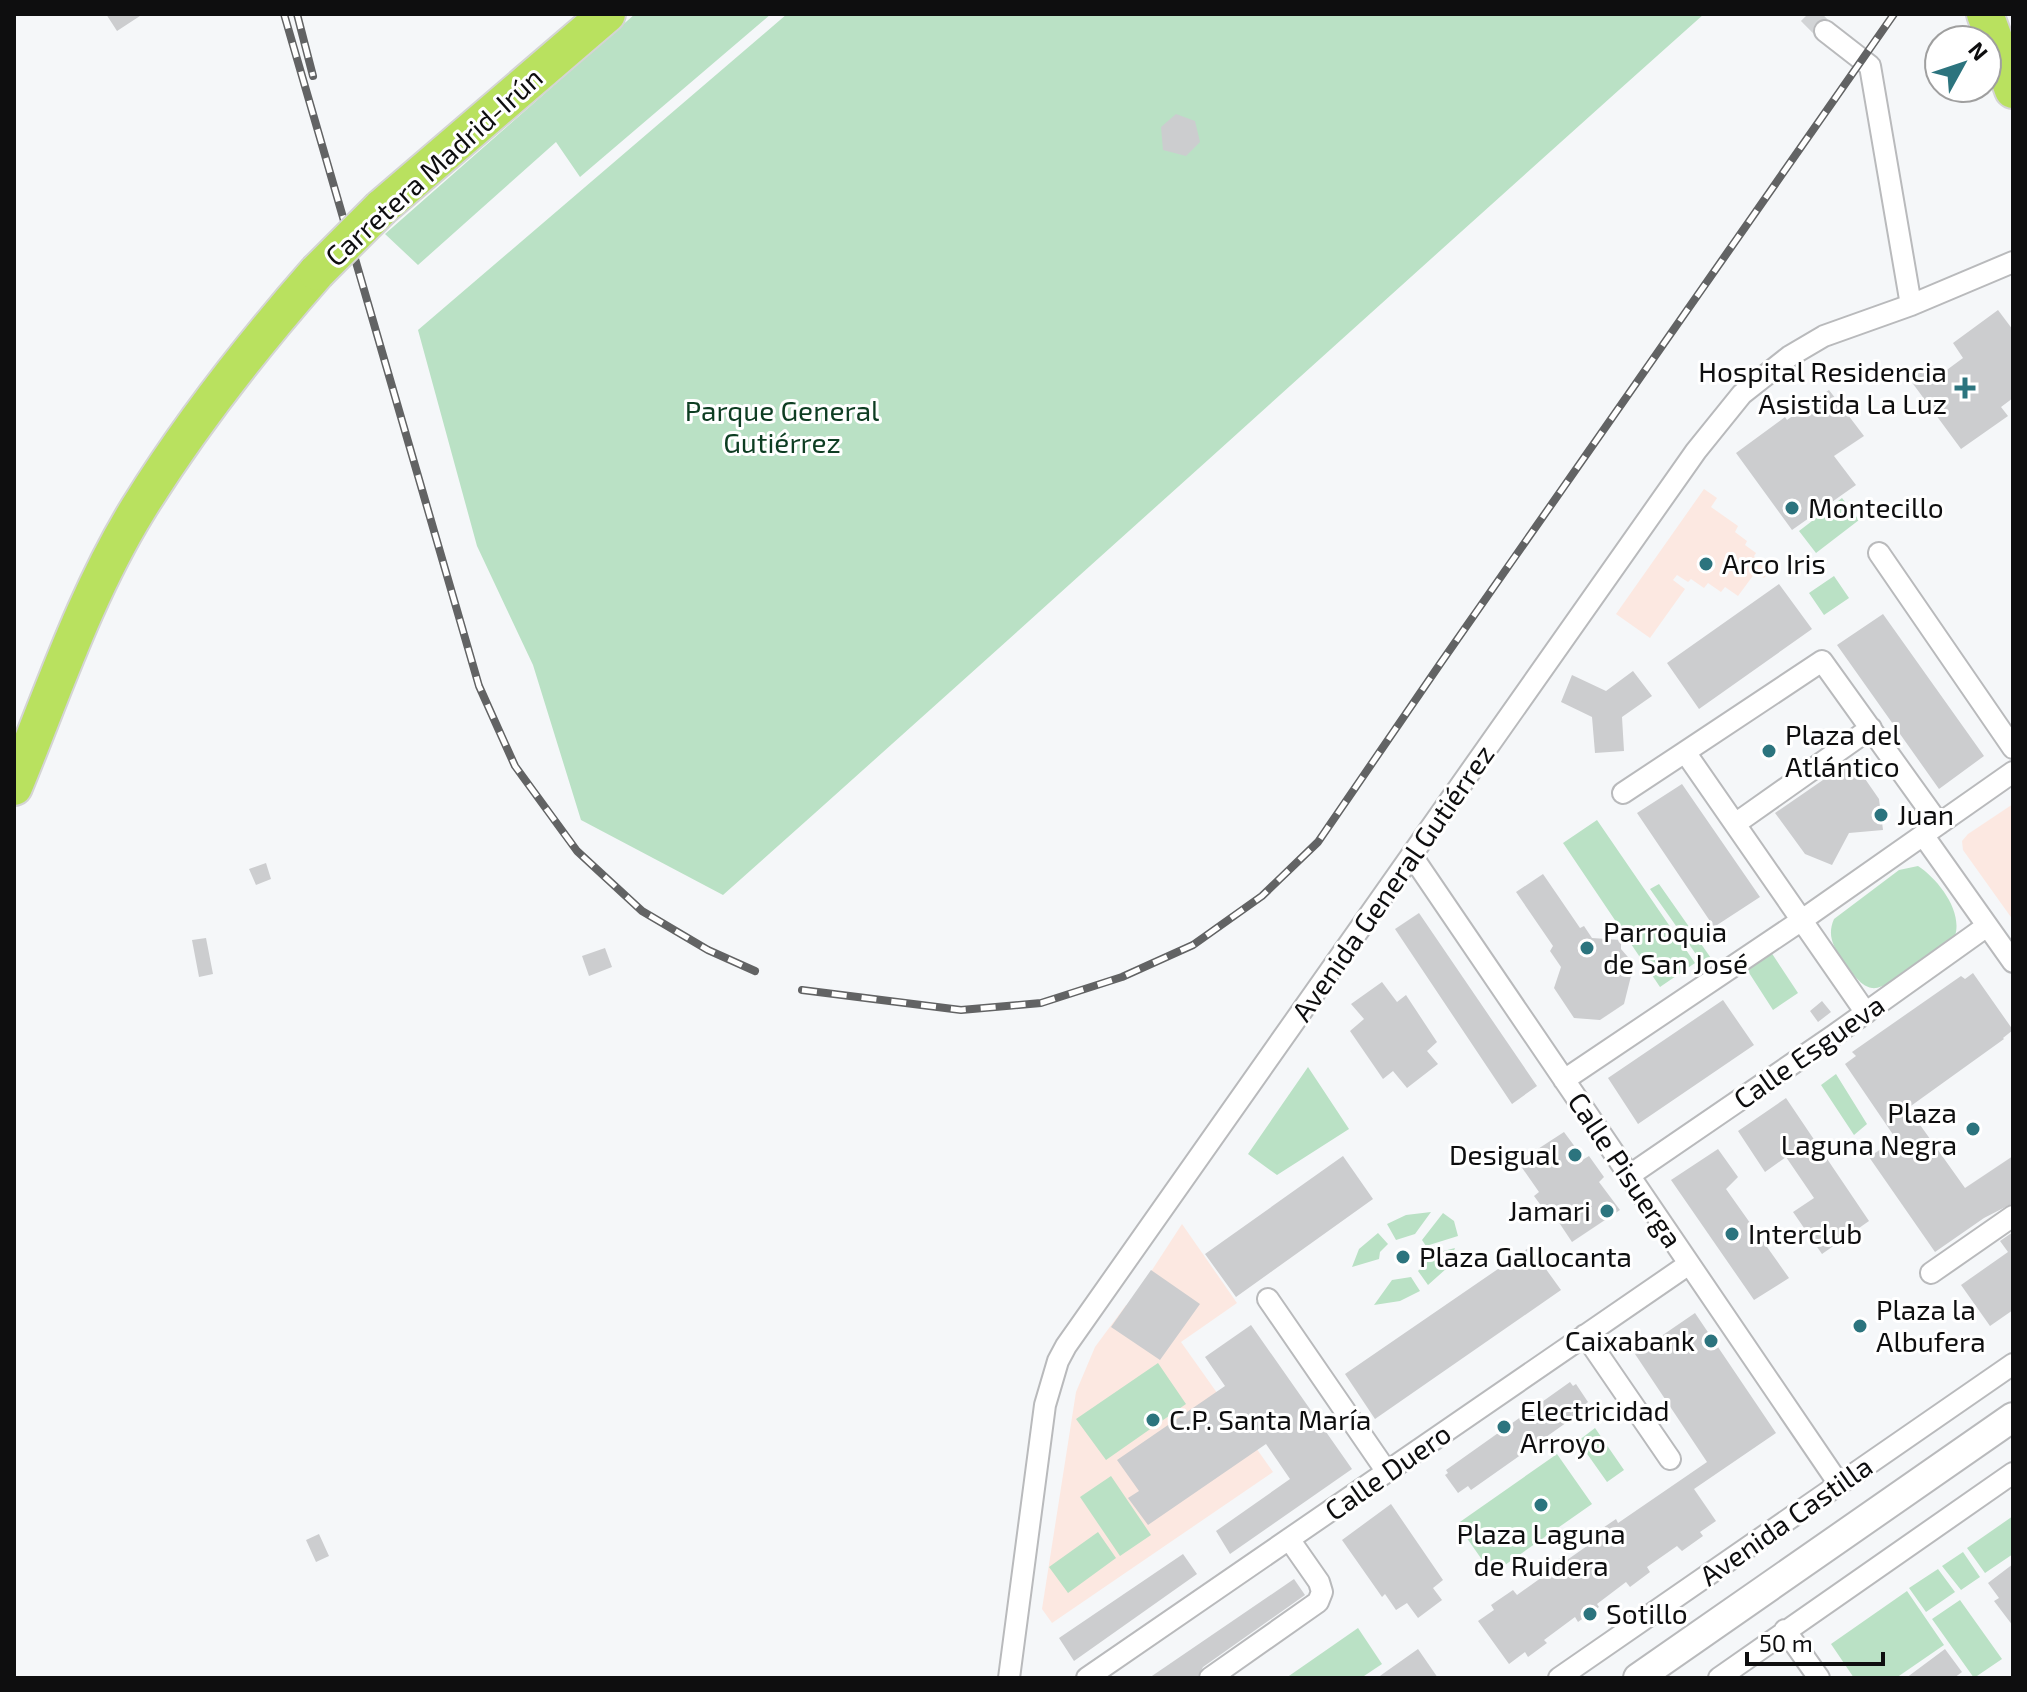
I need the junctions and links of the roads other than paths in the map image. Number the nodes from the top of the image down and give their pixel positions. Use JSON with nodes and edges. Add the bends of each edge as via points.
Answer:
{"nodes":[{"id":1,"x":607,"y":14,"type":"edge"},
{"id":2,"x":1985,"y":14,"type":"edge"},
{"id":3,"x":1825,"y":31,"type":"tunnel mouth"},
{"id":4,"x":2013,"y":90,"type":"edge"},
{"id":5,"x":2013,"y":262,"type":"edge"},
{"id":6,"x":1911,"y":305,"type":"junction"},
{"id":7,"x":1879,"y":553,"type":"dead end"},
{"id":8,"x":1871,"y":728,"type":"junction"},
{"id":9,"x":2013,"y":748,"type":"edge"},
{"id":10,"x":1685,"y":752,"type":"junction"},
{"id":11,"x":2013,"y":772,"type":"edge"},
{"id":12,"x":14,"y":787,"type":"edge"},
{"id":13,"x":1623,"y":793,"type":"dead end"},
{"id":14,"x":1735,"y":824,"type":"junction"},
{"id":15,"x":1931,"y":830,"type":"junction"},
{"id":16,"x":1412,"y":856,"type":"junction"},
{"id":17,"x":1802,"y":920,"type":"junction"},
{"id":18,"x":1987,"y":926,"type":"junction"},
{"id":19,"x":2013,"y":962,"type":"edge"},
{"id":20,"x":1866,"y":1013,"type":"junction"},
{"id":21,"x":1564,"y":1080,"type":"junction"},
{"id":22,"x":1630,"y":1175,"type":"junction"},
{"id":23,"x":2013,"y":1216,"type":"edge"},
{"id":24,"x":1689,"y":1264,"type":"junction"},
{"id":25,"x":1931,"y":1273,"type":"dead end"},
{"id":26,"x":1268,"y":1299,"type":"dead end"},
{"id":27,"x":1585,"y":1335,"type":"junction"},
{"id":28,"x":2013,"y":1364,"type":"edge"},
{"id":29,"x":2013,"y":1417,"type":"edge"},
{"id":30,"x":1670,"y":1459,"type":"dead end"},
{"id":31,"x":1387,"y":1472,"type":"junction"},
{"id":32,"x":2013,"y":1473,"type":"edge"},
{"id":33,"x":1839,"y":1484,"type":"junction"},
{"id":34,"x":1289,"y":1539,"type":"junction"},
{"id":35,"x":1785,"y":1630,"type":"junction"},
{"id":36,"x":1009,"y":1678,"type":"edge"},
{"id":37,"x":1087,"y":1678,"type":"edge"},
{"id":38,"x":1210,"y":1678,"type":"edge"},
{"id":39,"x":1559,"y":1678,"type":"edge"},
{"id":40,"x":1638,"y":1678,"type":"edge"},
{"id":41,"x":1719,"y":1678,"type":"edge"},
{"id":42,"x":1819,"y":1678,"type":"edge"}],
"edges":[{"from":1,"to":12,"type":"highway","name":"Carretera Madrid-Irún","bridge":true,"via":[[381,208],[317,272],[204,410],[137,511],[91,600]]},
{"from":2,"to":4,"type":"highway"},
{"from":3,"to":6,"type":"street","via":[[1870,66]]},
{"from":5,"to":6,"type":"street","name":"Avenida General Gutiérrez"},
{"from":6,"to":16,"type":"street","name":"Avenida General Gutiérrez","via":[[1824,336],[1742,394],[1696,451]]},
{"from":7,"to":9,"type":"street"},
{"from":8,"to":10,"type":"street","via":[[1822,661]]},
{"from":8,"to":14,"type":"street"},
{"from":8,"to":15,"type":"street"},
{"from":10,"to":13,"type":"street"},
{"from":10,"to":14,"type":"street"},
{"from":11,"to":15,"type":"street"},
{"from":14,"to":17,"type":"street"},
{"from":15,"to":17,"type":"street"},
{"from":15,"to":18,"type":"street"},
{"from":16,"to":21,"type":"street","name":"Calle Pisuerga"},
{"from":16,"to":36,"type":"street","name":"Avenida General Gutiérrez","via":[[1058,1361],[1045,1405]]},
{"from":17,"to":20,"type":"street"},
{"from":17,"to":21,"type":"street"},
{"from":18,"to":19,"type":"street"},
{"from":18,"to":20,"type":"street","name":"Calle Esgueva"},
{"from":20,"to":22,"type":"street","name":"Calle Esgueva"},
{"from":21,"to":22,"type":"street","name":"Calle Pisuerga"},
{"from":22,"to":24,"type":"street","name":"Calle Pisuerga"},
{"from":23,"to":25,"type":"street"},
{"from":24,"to":27,"type":"street","name":"Calle Duero"},
{"from":24,"to":33,"type":"street","name":"Calle Pisuerga"},
{"from":26,"to":31,"type":"street"},
{"from":27,"to":30,"type":"street"},
{"from":27,"to":31,"type":"street","name":"Calle Duero"},
{"from":28,"to":33,"type":"street","name":"Avenida Castilla"},
{"from":29,"to":40,"type":"street","name":"Avenida Castilla"},
{"from":31,"to":34,"type":"street","name":"Calle Duero"},
{"from":32,"to":35,"type":"street"},
{"from":33,"to":39,"type":"street","name":"Avenida Castilla"},
{"from":34,"to":37,"type":"street","name":"Calle Duero"},
{"from":34,"to":38,"type":"street","via":[[1319,1582],[1318,1602]]},
{"from":35,"to":41,"type":"street"},
{"from":35,"to":42,"type":"street"}]}
